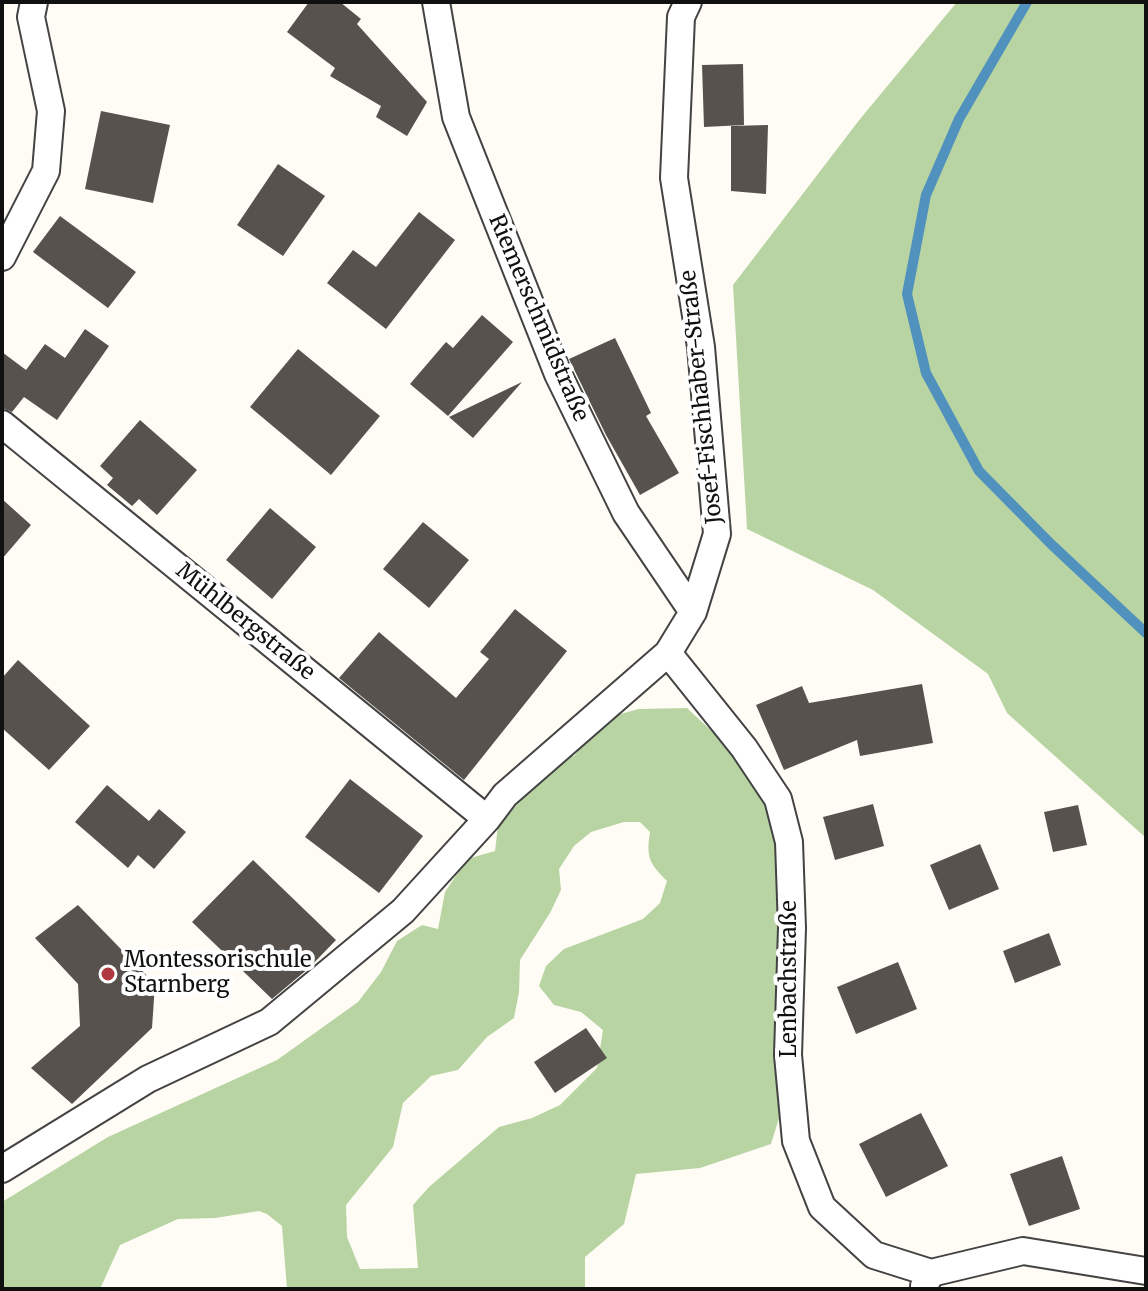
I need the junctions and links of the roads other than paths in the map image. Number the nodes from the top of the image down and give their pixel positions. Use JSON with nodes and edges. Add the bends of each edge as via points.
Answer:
{"nodes":[{"id":1,"x":34,"y":2,"type":"edge"},
{"id":2,"x":436,"y":2,"type":"edge"},
{"id":3,"x":688,"y":2,"type":"edge"},
{"id":4,"x":2,"y":257,"type":"edge"},
{"id":5,"x":2,"y":424,"type":"edge"},
{"id":6,"x":693,"y":612,"type":"junction"},
{"id":7,"x":668,"y":653,"type":"junction"},
{"id":8,"x":487,"y":819,"type":"junction"},
{"id":9,"x":2,"y":1169,"type":"edge"},
{"id":10,"x":1131,"y":1275,"type":"edge"},
{"id":11,"x":927,"y":1281,"type":"edge"}],
"edges":[{"from":1,"to":4,"type":"street","via":[[31,17],[51,111],[46,171]]},
{"from":2,"to":6,"type":"street","name":"Riemerschmidstraße","via":[[456,117],[558,374],[626,513]]},
{"from":3,"to":6,"type":"street","name":"Josef-Fischhaber-Straße","via":[[681,17],[674,178],[701,347],[717,534]]},
{"from":5,"to":8,"type":"street","name":"Mühlbergstraße"},
{"from":6,"to":7,"type":"street","name":"Josef-Fischhaber-Straße"},
{"from":7,"to":8,"type":"street","name":"Josef-Fischhaber-Straße","via":[[505,795]]},
{"from":7,"to":11,"type":"street","name":"Lenbachstraße","via":[[778,799],[789,842],[788,1055],[796,1141],[822,1207],[874,1255]]},
{"from":8,"to":9,"type":"street","name":"Josef-Fischhaber-Straße","via":[[403,911],[269,1022],[148,1079]]},
{"from":10,"to":11,"type":"street","via":[[1023,1251]]}]}
